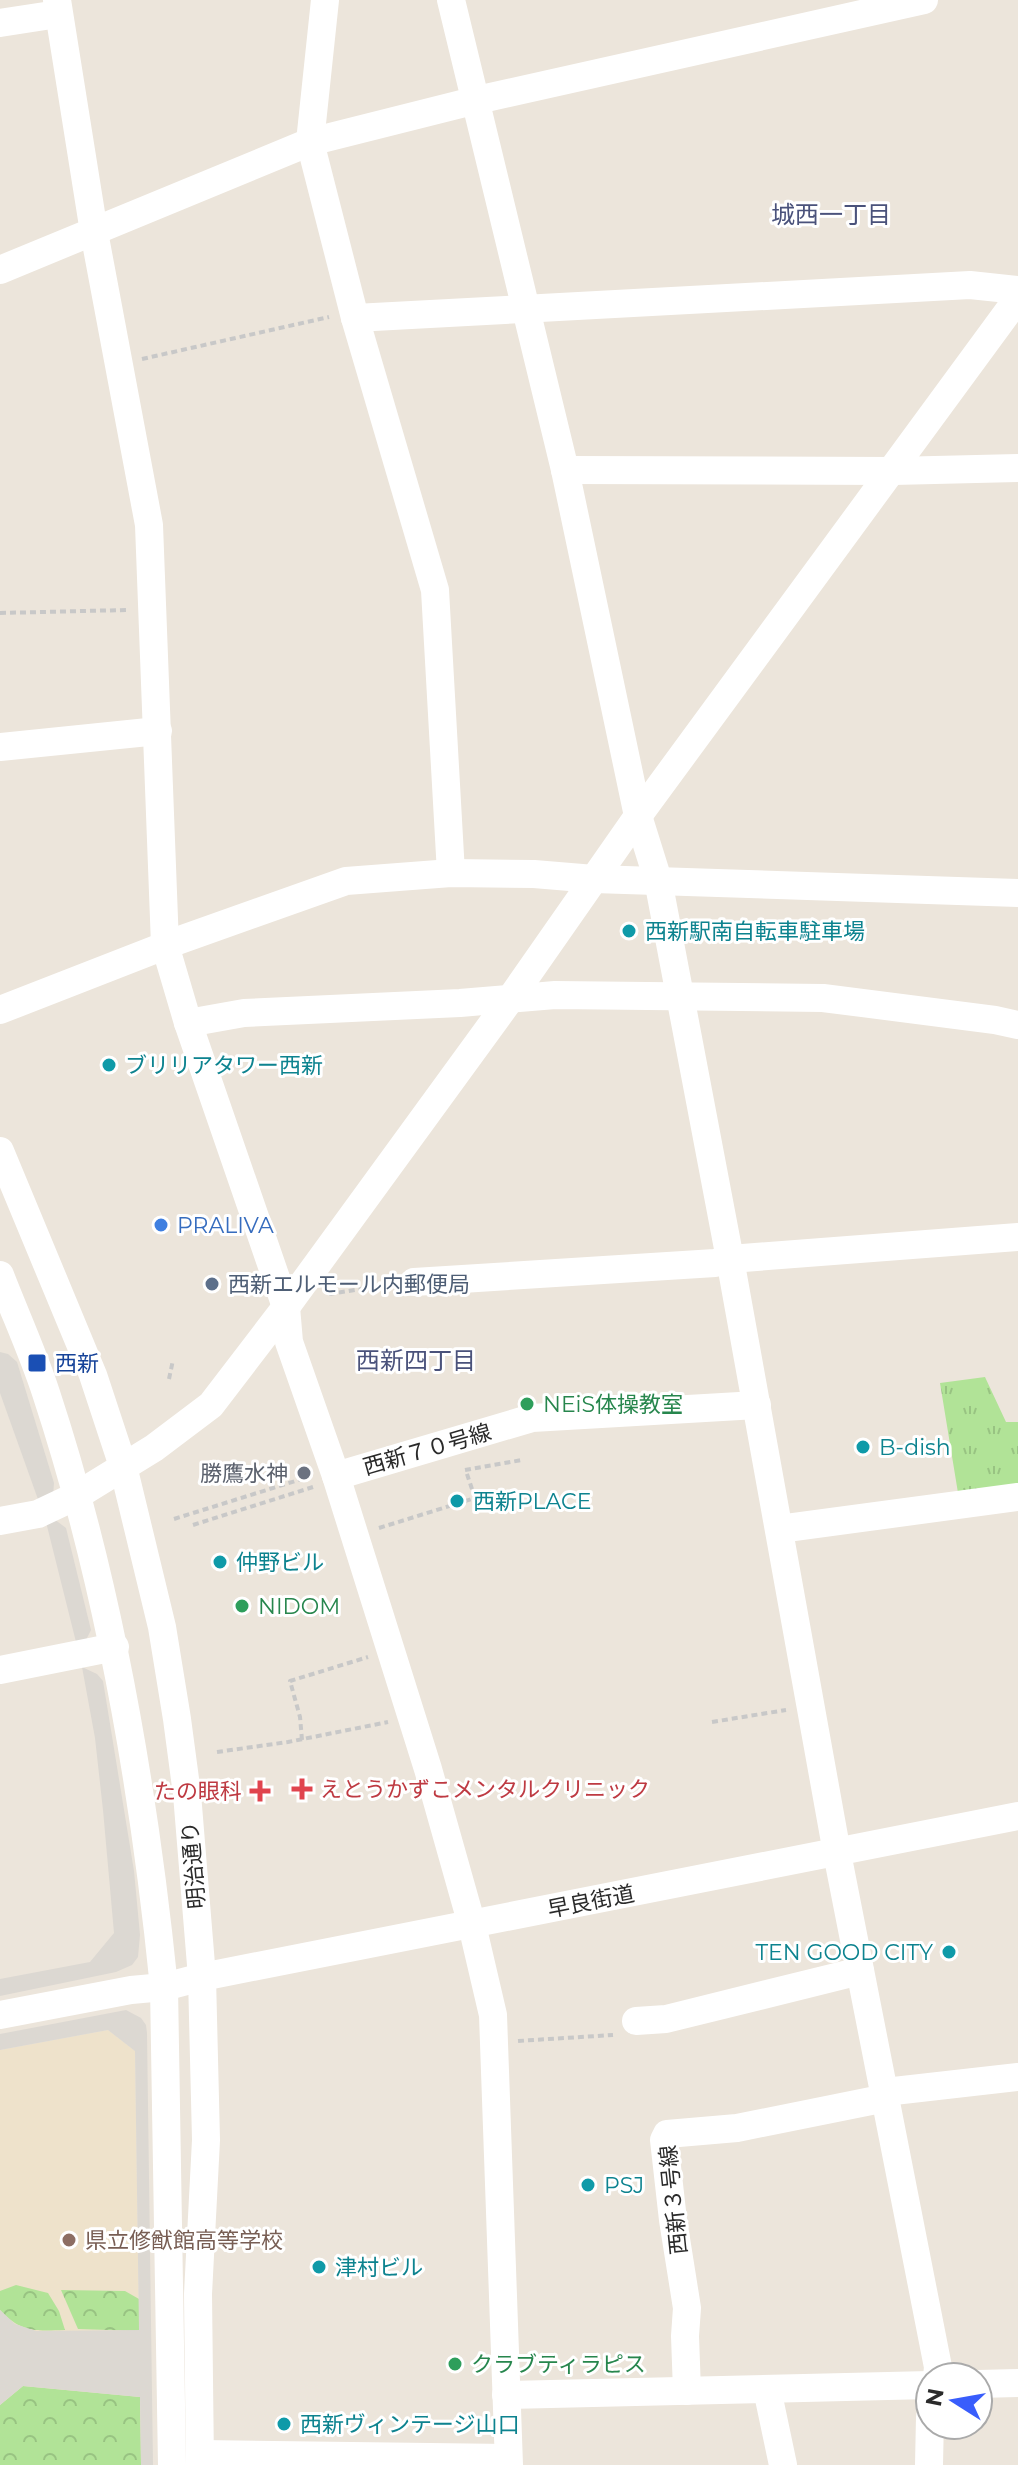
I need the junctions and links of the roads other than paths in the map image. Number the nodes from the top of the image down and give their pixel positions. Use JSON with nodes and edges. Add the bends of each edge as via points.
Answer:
{"nodes":[{"id":1,"x":325,"y":0,"type":"edge"},
{"id":2,"x":451,"y":0,"type":"edge"},
{"id":3,"x":924,"y":0,"type":"edge"},
{"id":4,"x":58,"y":7,"type":"edge"},
{"id":5,"x":836,"y":10,"type":"edge"},
{"id":6,"x":0,"y":23,"type":"edge"},
{"id":7,"x":477,"y":100,"type":"junction"},
{"id":8,"x":310,"y":142,"type":"junction"},
{"id":9,"x":94,"y":232,"type":"junction"},
{"id":10,"x":0,"y":270,"type":"edge"},
{"id":11,"x":1018,"y":290,"type":"edge"},
{"id":12,"x":1018,"y":298,"type":"edge"},
{"id":13,"x":527,"y":307,"type":"junction"},
{"id":14,"x":355,"y":318,"type":"junction"},
{"id":15,"x":1018,"y":468,"type":"edge"},
{"id":16,"x":565,"y":470,"type":"junction"},
{"id":17,"x":893,"y":471,"type":"junction"},
{"id":18,"x":158,"y":731,"type":"junction"},
{"id":19,"x":0,"y":747,"type":"edge"},
{"id":20,"x":638,"y":816,"type":"junction"},
{"id":21,"x":451,"y":873,"type":"junction"},
{"id":22,"x":594,"y":879,"type":"junction"},
{"id":23,"x":658,"y":880,"type":"junction"},
{"id":24,"x":1018,"y":893,"type":"edge"},
{"id":25,"x":165,"y":945,"type":"junction"},
{"id":26,"x":680,"y":997,"type":"junction"},
{"id":27,"x":511,"y":998,"type":"junction"},
{"id":28,"x":0,"y":1010,"type":"edge"},
{"id":29,"x":188,"y":1023,"type":"junction"},
{"id":30,"x":1018,"y":1025,"type":"edge"},
{"id":31,"x":0,"y":1151,"type":"edge"},
{"id":32,"x":1018,"y":1237,"type":"edge"},
{"id":33,"x":730,"y":1259,"type":"junction"},
{"id":34,"x":0,"y":1275,"type":"edge"},
{"id":35,"x":414,"y":1282,"type":"road end"},
{"id":36,"x":286,"y":1307,"type":"junction"},
{"id":37,"x":11,"y":1335,"type":"edge"},
{"id":38,"x":757,"y":1405,"type":"junction"},
{"id":39,"x":123,"y":1466,"type":"junction"},
{"id":40,"x":322,"y":1479,"type":"junction"},
{"id":41,"x":76,"y":1496,"type":"junction"},
{"id":42,"x":1018,"y":1497,"type":"edge"},
{"id":43,"x":0,"y":1521,"type":"edge"},
{"id":44,"x":779,"y":1529,"type":"junction"},
{"id":45,"x":115,"y":1647,"type":"junction"},
{"id":46,"x":0,"y":1670,"type":"edge"},
{"id":47,"x":1018,"y":1816,"type":"edge"},
{"id":48,"x":837,"y":1853,"type":"junction"},
{"id":49,"x":472,"y":1925,"type":"junction"},
{"id":50,"x":860,"y":1971,"type":"junction"},
{"id":51,"x":202,"y":1977,"type":"junction"},
{"id":52,"x":164,"y":1987,"type":"junction"},
{"id":53,"x":0,"y":2015,"type":"edge"},
{"id":54,"x":636,"y":2021,"type":"road end"},
{"id":55,"x":1018,"y":2077,"type":"edge"},
{"id":56,"x":885,"y":2095,"type":"junction"},
{"id":57,"x":937,"y":2361,"type":"edge"},
{"id":58,"x":1018,"y":2383,"type":"edge"},
{"id":59,"x":994,"y":2384,"type":"edge"},
{"id":60,"x":914,"y":2385,"type":"edge"},
{"id":61,"x":767,"y":2389,"type":"junction"},
{"id":62,"x":687,"y":2391,"type":"junction"},
{"id":63,"x":506,"y":2395,"type":"junction"},
{"id":64,"x":930,"y":2441,"type":"edge"},
{"id":65,"x":200,"y":2460,"type":"edge"},
{"id":66,"x":508,"y":2461,"type":"edge"},
{"id":67,"x":172,"y":2465,"type":"edge"},
{"id":68,"x":783,"y":2465,"type":"edge"},
{"id":69,"x":929,"y":2465,"type":"edge"}],
"edges":[{"from":1,"to":8,"type":"street"},
{"from":2,"to":7,"type":"street"},
{"from":3,"to":5,"type":"street"},
{"from":4,"to":6,"type":"street"},
{"from":4,"to":9,"type":"street"},
{"from":5,"to":7,"type":"street"},
{"from":7,"to":8,"type":"street"},
{"from":7,"to":13,"type":"street"},
{"from":8,"to":9,"type":"street"},
{"from":8,"to":14,"type":"street"},
{"from":9,"to":10,"type":"street"},
{"from":9,"to":18,"type":"street","via":[[149,525]]},
{"from":11,"to":13,"type":"street","via":[[970,285]]},
{"from":12,"to":17,"type":"street"},
{"from":13,"to":14,"type":"street"},
{"from":13,"to":16,"type":"street"},
{"from":14,"to":21,"type":"street","via":[[435,590]]},
{"from":15,"to":17,"type":"street"},
{"from":16,"to":17,"type":"street"},
{"from":16,"to":20,"type":"street"},
{"from":17,"to":20,"type":"street"},
{"from":18,"to":19,"type":"street"},
{"from":18,"to":25,"type":"street"},
{"from":20,"to":22,"type":"street"},
{"from":20,"to":23,"type":"street"},
{"from":21,"to":22,"type":"street"},
{"from":21,"to":25,"type":"street","via":[[346,881]]},
{"from":22,"to":23,"type":"street"},
{"from":22,"to":27,"type":"street"},
{"from":23,"to":24,"type":"street"},
{"from":23,"to":26,"type":"street"},
{"from":25,"to":28,"type":"street"},
{"from":25,"to":29,"type":"street"},
{"from":26,"to":27,"type":"street"},
{"from":26,"to":30,"type":"street","via":[[823,998]]},
{"from":26,"to":33,"type":"street"},
{"from":27,"to":29,"type":"street","via":[[244,1013]]},
{"from":27,"to":36,"type":"street"},
{"from":29,"to":36,"type":"street"},
{"from":31,"to":39,"type":"street","name":"明治通り","via":[[93,1375]]},
{"from":32,"to":33,"type":"street"},
{"from":33,"to":35,"type":"street"},
{"from":33,"to":38,"type":"street"},
{"from":34,"to":37,"type":"street","name":"明治通り"},
{"from":36,"to":39,"type":"street","via":[[211,1405]]},
{"from":36,"to":40,"type":"street","via":[[289,1342]]},
{"from":37,"to":41,"type":"street","name":"明治通り","via":[[46,1392]]},
{"from":38,"to":40,"type":"street","name":"西新７０号線","via":[[532,1418]]},
{"from":38,"to":44,"type":"street"},
{"from":39,"to":41,"type":"street"},
{"from":39,"to":51,"type":"street","name":"明治通り","via":[[162,1627],[177,1719]]},
{"from":40,"to":49,"type":"street","via":[[392,1650]]},
{"from":41,"to":43,"type":"street","via":[[38,1514]]},
{"from":41,"to":45,"type":"street","name":"明治通り"},
{"from":42,"to":44,"type":"street"},
{"from":44,"to":48,"type":"street"},
{"from":45,"to":46,"type":"street"},
{"from":45,"to":52,"type":"street","name":"明治通り"},
{"from":47,"to":48,"type":"street","name":"早良街道"},
{"from":48,"to":49,"type":"street","name":"早良街道"},
{"from":48,"to":50,"type":"street"},
{"from":49,"to":51,"type":"street","name":"早良街道"},
{"from":49,"to":63,"type":"street","via":[[493,2015]]},
{"from":50,"to":54,"type":"street","via":[[666,2019]]},
{"from":50,"to":56,"type":"street"},
{"from":51,"to":52,"type":"street","name":"早良街道"},
{"from":51,"to":65,"type":"street","name":"明治通り","via":[[206,2140],[198,2294]]},
{"from":52,"to":53,"type":"street","name":"早良街道"},
{"from":52,"to":67,"type":"street","name":"明治通り"},
{"from":55,"to":56,"type":"street"},
{"from":56,"to":57,"type":"street"},
{"from":56,"to":62,"type":"street","name":"西新３号線","via":[[737,2128],[667,2134],[687,2308]]},
{"from":58,"to":59,"type":"street"},
{"from":60,"to":61,"type":"street"},
{"from":61,"to":62,"type":"street"},
{"from":61,"to":68,"type":"street"},
{"from":62,"to":63,"type":"street"},
{"from":63,"to":66,"type":"street"},
{"from":64,"to":69,"type":"street"},
{"from":65,"to":66,"type":"street"}]}
